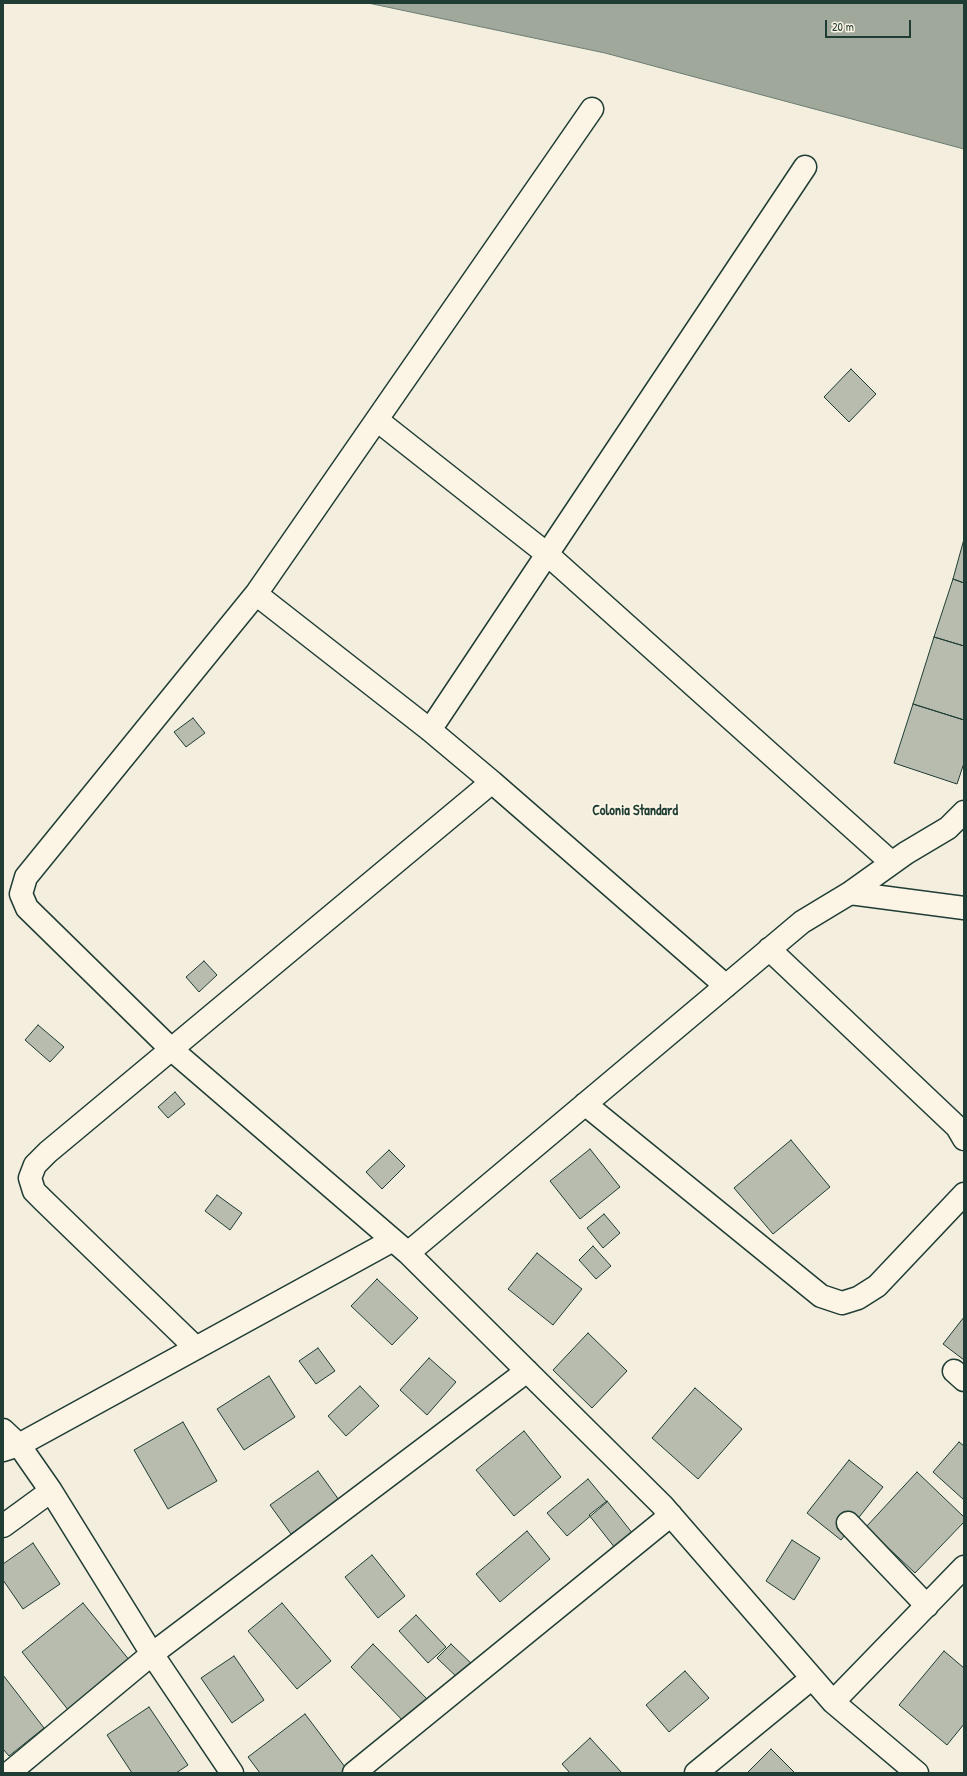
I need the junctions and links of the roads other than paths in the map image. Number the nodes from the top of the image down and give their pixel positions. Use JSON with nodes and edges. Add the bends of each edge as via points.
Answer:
{"nodes":[{"id":1,"x":592,"y":109,"type":"dead end"},
{"id":2,"x":805,"y":167,"type":"dead end"},
{"id":3,"x":377,"y":420,"type":"junction"},
{"id":4,"x":547,"y":554,"type":"junction"},
{"id":5,"x":256,"y":594,"type":"junction"},
{"id":6,"x":430,"y":730,"type":"junction"},
{"id":7,"x":492,"y":782,"type":"junction"},
{"id":8,"x":964,"y":812,"type":"edge"},
{"id":9,"x":892,"y":863,"type":"junction"},
{"id":10,"x":850,"y":893,"type":"junction"},
{"id":11,"x":964,"y":908,"type":"edge"},
{"id":12,"x":769,"y":949,"type":"junction"},
{"id":13,"x":726,"y":986,"type":"junction"},
{"id":14,"x":171,"y":1049,"type":"junction"},
{"id":15,"x":586,"y":1104,"type":"junction"},
{"id":16,"x":964,"y":1139,"type":"edge"},
{"id":17,"x":964,"y":1194,"type":"edge"},
{"id":18,"x":401,"y":1246,"type":"junction"},
{"id":19,"x":196,"y":1348,"type":"junction"},
{"id":20,"x":527,"y":1371,"type":"junction"},
{"id":21,"x":3,"y":1430,"type":"edge"},
{"id":22,"x":11,"y":1447,"type":"edge"},
{"id":23,"x":51,"y":1491,"type":"junction"},
{"id":24,"x":671,"y":1515,"type":"junction"},
{"id":25,"x":848,"y":1523,"type":"dead end"},
{"id":26,"x":3,"y":1526,"type":"edge"},
{"id":27,"x":964,"y":1567,"type":"edge"},
{"id":28,"x":927,"y":1606,"type":"junction"},
{"id":29,"x":152,"y":1654,"type":"junction"},
{"id":30,"x":812,"y":1678,"type":"junction"},
{"id":31,"x":833,"y":1702,"type":"junction"},
{"id":32,"x":9,"y":1773,"type":"edge"},
{"id":33,"x":232,"y":1773,"type":"edge"},
{"id":34,"x":354,"y":1773,"type":"edge"},
{"id":35,"x":696,"y":1773,"type":"edge"},
{"id":36,"x":917,"y":1773,"type":"edge"}],
"edges":[{"from":1,"to":3,"type":"street"},
{"from":2,"to":4,"type":"street"},
{"from":3,"to":4,"type":"street"},
{"from":3,"to":5,"type":"street"},
{"from":4,"to":6,"type":"street"},
{"from":4,"to":9,"type":"street"},
{"from":5,"to":6,"type":"street"},
{"from":5,"to":14,"type":"street","via":[[26,877],[21,894],[27,908]]},
{"from":6,"to":7,"type":"street"},
{"from":7,"to":13,"type":"street"},
{"from":7,"to":14,"type":"street"},
{"from":8,"to":9,"type":"street","via":[[948,828]]},
{"from":9,"to":10,"type":"street"},
{"from":10,"to":11,"type":"street"},
{"from":10,"to":12,"type":"street","via":[[802,922]]},
{"from":12,"to":13,"type":"street"},
{"from":12,"to":16,"type":"street","via":[[957,1127]]},
{"from":13,"to":15,"type":"street"},
{"from":14,"to":18,"type":"street"},
{"from":14,"to":19,"type":"street","via":[[48,1152],[35,1165],[30,1178],[38,1196]]},
{"from":15,"to":17,"type":"street","via":[[821,1296],[842,1303],[858,1298],[877,1286]]},
{"from":15,"to":18,"type":"street"},
{"from":18,"to":19,"type":"street"},
{"from":18,"to":20,"type":"street"},
{"from":19,"to":22,"type":"street"},
{"from":20,"to":24,"type":"street"},
{"from":20,"to":29,"type":"street"},
{"from":21,"to":22,"type":"street"},
{"from":22,"to":23,"type":"street"},
{"from":23,"to":26,"type":"street"},
{"from":23,"to":29,"type":"street"},
{"from":24,"to":30,"type":"street"},
{"from":24,"to":34,"type":"street"},
{"from":25,"to":28,"type":"street"},
{"from":27,"to":28,"type":"street"},
{"from":28,"to":31,"type":"street"},
{"from":29,"to":32,"type":"street"},
{"from":29,"to":33,"type":"street"},
{"from":30,"to":31,"type":"street"},
{"from":30,"to":35,"type":"street"},
{"from":31,"to":36,"type":"street"}]}
